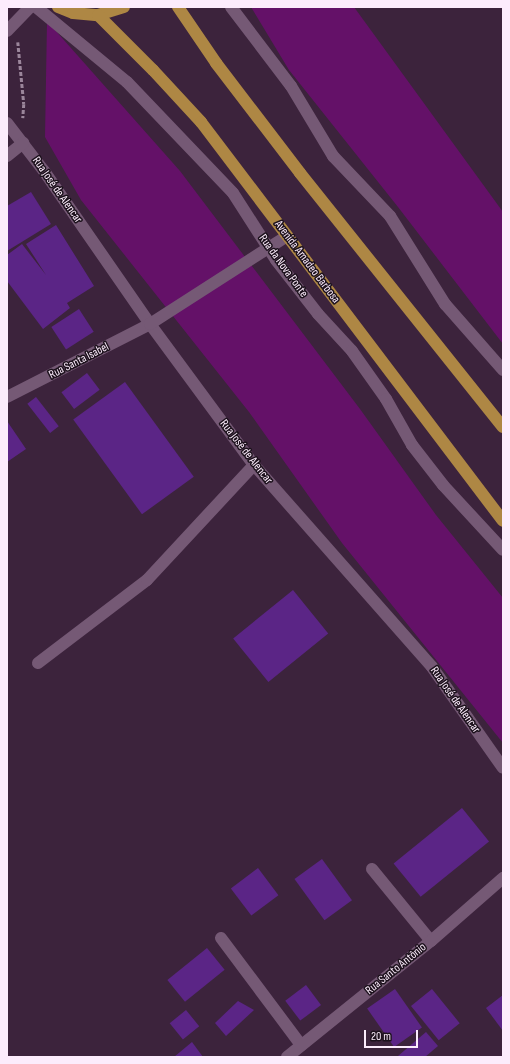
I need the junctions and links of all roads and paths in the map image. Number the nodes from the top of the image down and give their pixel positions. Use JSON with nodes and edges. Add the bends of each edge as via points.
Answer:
{"nodes":[{"id":1,"x":30,"y":7,"type":"edge"},
{"id":2,"x":36,"y":7,"type":"edge"},
{"id":3,"x":58,"y":7,"type":"edge"},
{"id":4,"x":124,"y":7,"type":"edge"},
{"id":5,"x":178,"y":7,"type":"edge"},
{"id":6,"x":231,"y":7,"type":"edge"},
{"id":7,"x":98,"y":15,"type":"junction"},
{"id":8,"x":11,"y":27,"type":"edge"},
{"id":9,"x":7,"y":123,"type":"edge"},
{"id":10,"x":20,"y":140,"type":"junction"},
{"id":11,"x":7,"y":156,"type":"edge"},
{"id":12,"x":287,"y":236,"type":"junction"},
{"id":13,"x":268,"y":248,"type":"junction"},
{"id":14,"x":150,"y":324,"type":"junction"},
{"id":15,"x":503,"y":370,"type":"edge"},
{"id":16,"x":7,"y":397,"type":"edge"},
{"id":17,"x":503,"y":427,"type":"edge"},
{"id":18,"x":254,"y":465,"type":"junction"},
{"id":19,"x":503,"y":522,"type":"edge"},
{"id":20,"x":503,"y":550,"type":"edge"},
{"id":21,"x":38,"y":663,"type":"dead end"},
{"id":22,"x":503,"y":768,"type":"edge"},
{"id":23,"x":372,"y":869,"type":"dead end"},
{"id":24,"x":503,"y":878,"type":"edge"},
{"id":25,"x":221,"y":938,"type":"dead end"},
{"id":26,"x":431,"y":941,"type":"junction"},
{"id":27,"x":301,"y":1045,"type":"junction"},
{"id":28,"x":287,"y":1057,"type":"edge"}],
"edges":[{"from":1,"to":8,"type":"street"},
{"from":2,"to":13,"type":"street","name":"Rua da Nova Ponte","via":[[127,82],[233,193]]},
{"from":3,"to":7,"type":"main road","via":[[73,13]]},
{"from":4,"to":7,"type":"main road"},
{"from":5,"to":17,"type":"main road","via":[[216,64],[300,173]]},
{"from":6,"to":15,"type":"street","via":[[291,86],[333,156],[390,216],[445,304]]},
{"from":7,"to":12,"type":"main road","name":"Avenida Amadeo Barbosa","via":[[201,122]]},
{"from":8,"to":10,"type":"path","via":[[24,104]]},
{"from":9,"to":10,"type":"street","name":"Rua José de Alencar"},
{"from":10,"to":11,"type":"street"},
{"from":10,"to":14,"type":"street","name":"Rua José de Alencar"},
{"from":12,"to":13,"type":"street","name":"Rua Santa Isabel"},
{"from":12,"to":19,"type":"main road","name":"Avenida Amadeo Barbosa"},
{"from":13,"to":14,"type":"street","name":"Rua Santa Isabel"},
{"from":13,"to":20,"type":"street","name":"Rua da Nova Ponte","via":[[318,314],[352,351],[386,399],[412,445],[443,485]]},
{"from":14,"to":16,"type":"street","name":"Rua Santa Isabel"},
{"from":14,"to":18,"type":"street","name":"Rua José de Alencar"},
{"from":18,"to":21,"type":"street","via":[[147,580]]},
{"from":18,"to":22,"type":"street","name":"Rua José de Alencar","via":[[432,667]]},
{"from":23,"to":26,"type":"street"},
{"from":24,"to":26,"type":"street","name":"Rua Santo Antônio"},
{"from":25,"to":27,"type":"street"},
{"from":26,"to":27,"type":"street","name":"Rua Santo Antônio"},
{"from":27,"to":28,"type":"street","name":"Rua Santo Antônio"}]}
